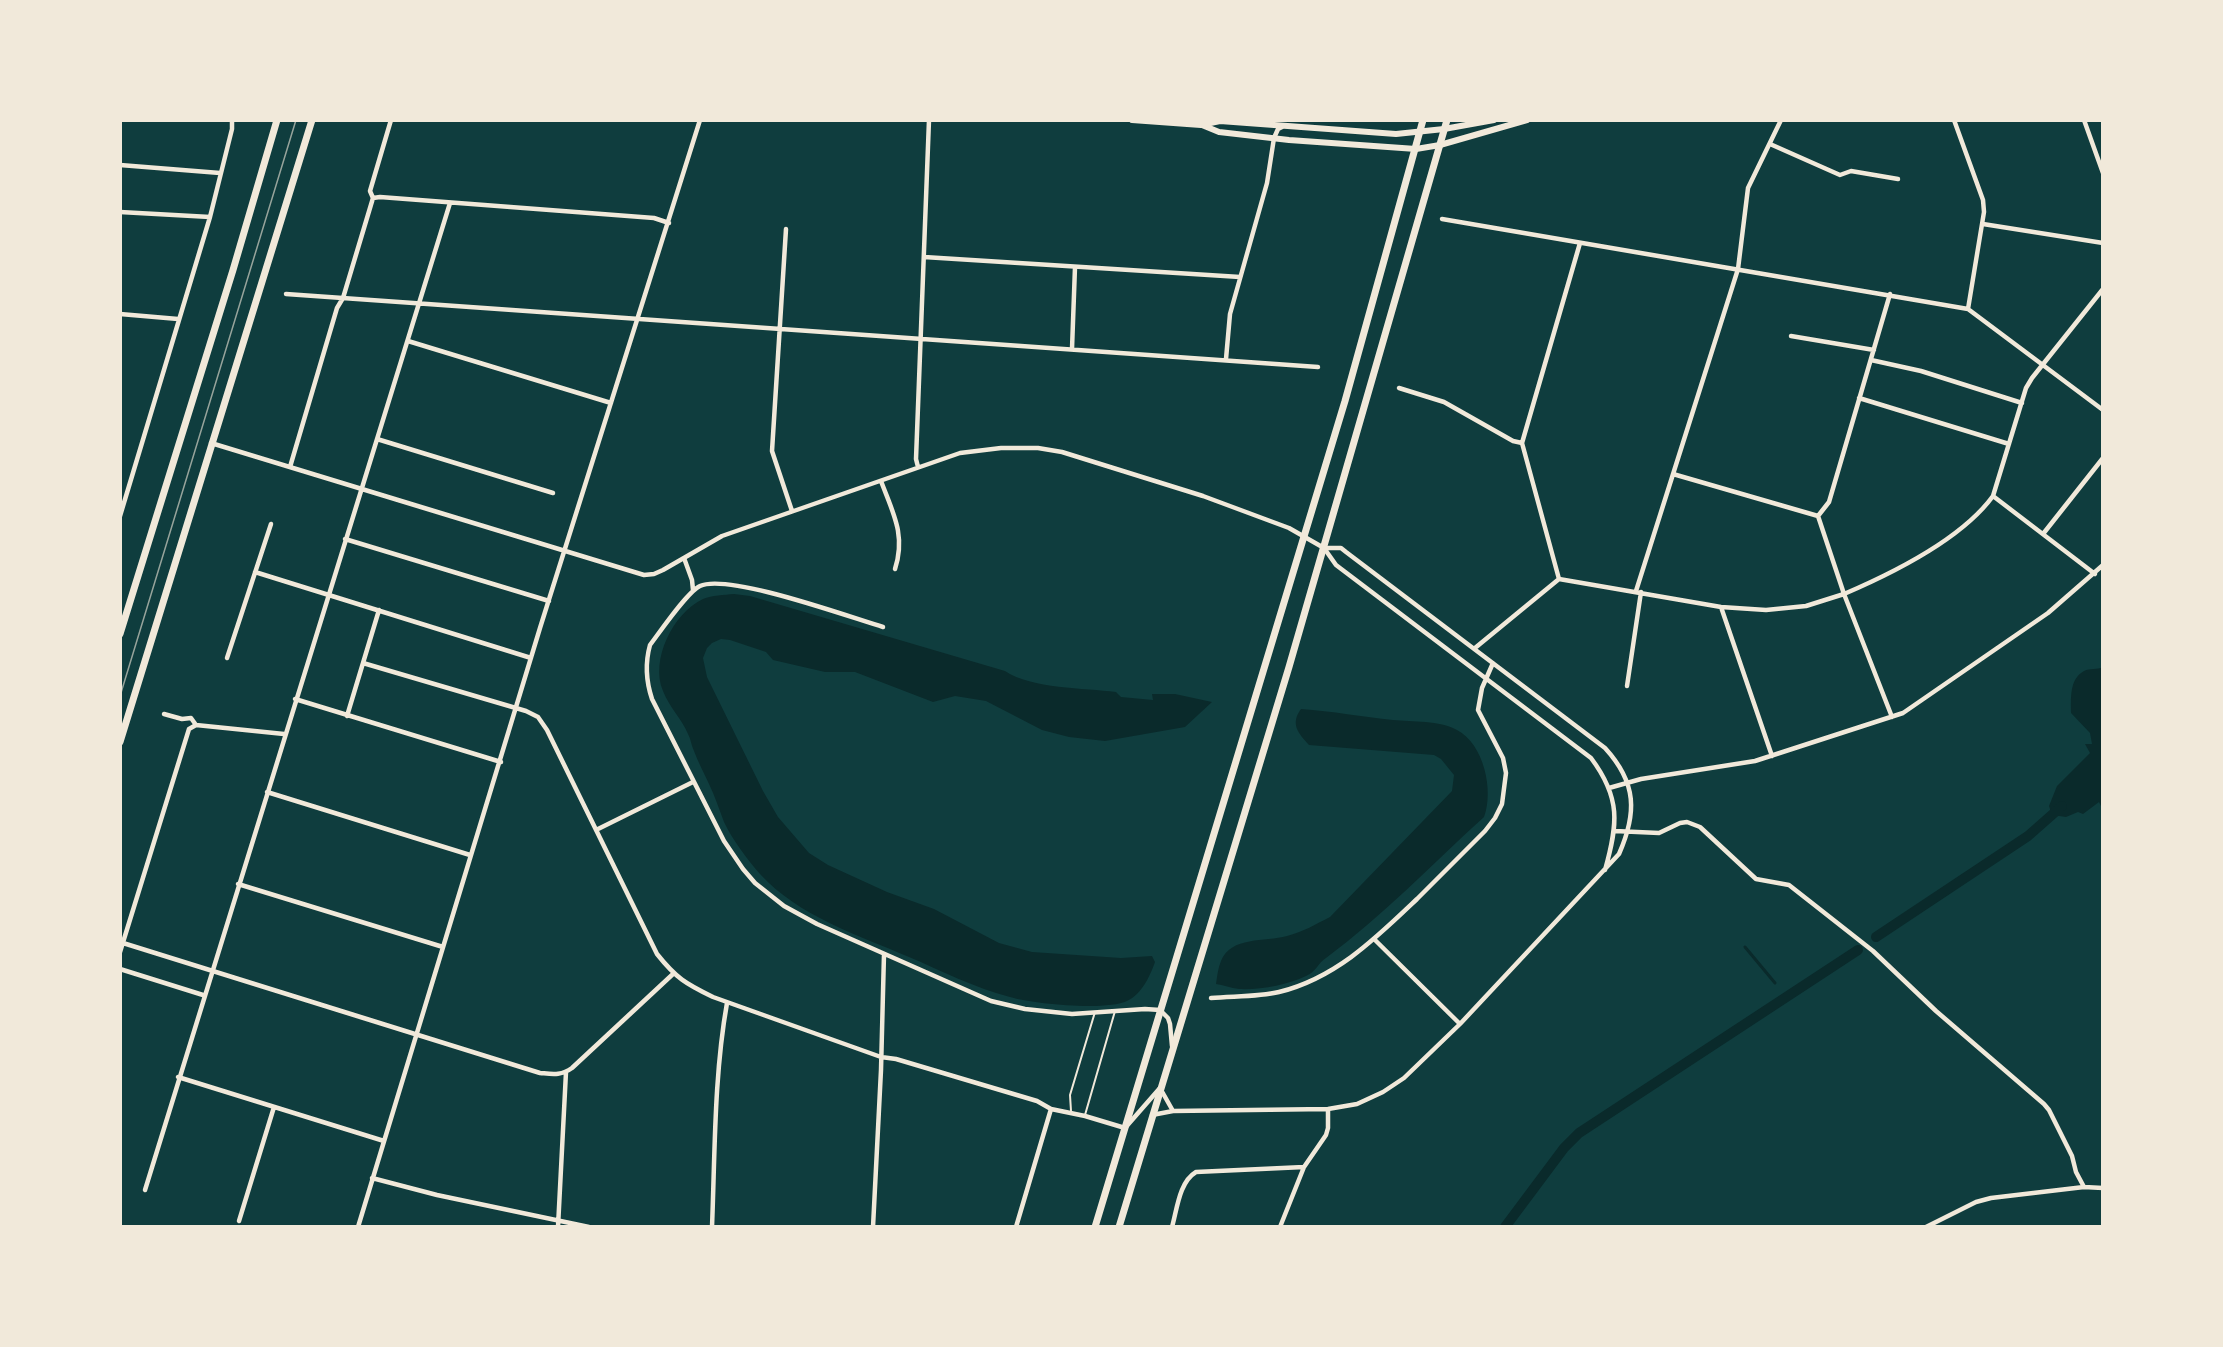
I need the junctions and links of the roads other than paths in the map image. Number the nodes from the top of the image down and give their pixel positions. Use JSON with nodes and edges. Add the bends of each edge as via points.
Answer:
{"nodes":[{"id":1,"x":232,"y":120,"type":"edge"},
{"id":2,"x":277,"y":120,"type":"edge"},
{"id":3,"x":312,"y":120,"type":"edge"},
{"id":4,"x":391,"y":120,"type":"edge"},
{"id":5,"x":700,"y":120,"type":"edge"},
{"id":6,"x":929,"y":120,"type":"edge"},
{"id":7,"x":1132,"y":120,"type":"edge"},
{"id":8,"x":1424,"y":120,"type":"edge"},
{"id":9,"x":1447,"y":120,"type":"edge"},
{"id":10,"x":1494,"y":120,"type":"edge"},
{"id":11,"x":1527,"y":120,"type":"edge"},
{"id":12,"x":1781,"y":120,"type":"edge"},
{"id":13,"x":1954,"y":120,"type":"edge"},
{"id":14,"x":2084,"y":120,"type":"edge"},
{"id":15,"x":1202,"y":122,"type":"edge"},
{"id":16,"x":1282,"y":127,"type":"junction"},
{"id":17,"x":1444,"y":129,"type":"junction"},
{"id":18,"x":1420,"y":132,"type":"junction"},
{"id":19,"x":1274,"y":138,"type":"junction"},
{"id":20,"x":1770,"y":144,"type":"junction"},
{"id":21,"x":1440,"y":145,"type":"junction"},
{"id":22,"x":1416,"y":149,"type":"junction"},
{"id":23,"x":120,"y":165,"type":"edge"},
{"id":24,"x":220,"y":172,"type":"junction"},
{"id":25,"x":2103,"y":173,"type":"edge"},
{"id":26,"x":1898,"y":179,"type":"dead end"},
{"id":27,"x":374,"y":198,"type":"junction"},
{"id":28,"x":450,"y":203,"type":"junction"},
{"id":29,"x":120,"y":212,"type":"edge"},
{"id":30,"x":210,"y":217,"type":"junction"},
{"id":31,"x":1442,"y":219,"type":"dead end"},
{"id":32,"x":669,"y":223,"type":"junction"},
{"id":33,"x":1983,"y":224,"type":"junction"},
{"id":34,"x":786,"y":229,"type":"dead end"},
{"id":35,"x":1580,"y":243,"type":"junction"},
{"id":36,"x":2103,"y":243,"type":"edge"},
{"id":37,"x":924,"y":257,"type":"junction"},
{"id":38,"x":1075,"y":267,"type":"junction"},
{"id":39,"x":1738,"y":269,"type":"junction"},
{"id":40,"x":1240,"y":278,"type":"junction"},
{"id":41,"x":2103,"y":289,"type":"edge"},
{"id":42,"x":286,"y":294,"type":"dead end"},
{"id":43,"x":1890,"y":294,"type":"junction"},
{"id":44,"x":343,"y":298,"type":"junction"},
{"id":45,"x":418,"y":302,"type":"junction"},
{"id":46,"x":1968,"y":309,"type":"junction"},
{"id":47,"x":120,"y":314,"type":"edge"},
{"id":48,"x":639,"y":318,"type":"junction"},
{"id":49,"x":178,"y":319,"type":"junction"},
{"id":50,"x":779,"y":327,"type":"junction"},
{"id":51,"x":1791,"y":336,"type":"dead end"},
{"id":52,"x":921,"y":338,"type":"junction"},
{"id":53,"x":408,"y":341,"type":"junction"},
{"id":54,"x":1072,"y":349,"type":"junction"},
{"id":55,"x":1874,"y":350,"type":"junction"},
{"id":56,"x":1226,"y":359,"type":"junction"},
{"id":57,"x":1871,"y":360,"type":"junction"},
{"id":58,"x":2044,"y":364,"type":"junction"},
{"id":59,"x":1318,"y":367,"type":"dead end"},
{"id":60,"x":1399,"y":387,"type":"dead end"},
{"id":61,"x":1859,"y":398,"type":"junction"},
{"id":62,"x":611,"y":403,"type":"junction"},
{"id":63,"x":2022,"y":403,"type":"junction"},
{"id":64,"x":2103,"y":410,"type":"edge"},
{"id":65,"x":377,"y":439,"type":"junction"},
{"id":66,"x":212,"y":443,"type":"junction"},
{"id":67,"x":1522,"y":443,"type":"junction"},
{"id":68,"x":2009,"y":444,"type":"junction"},
{"id":69,"x":2103,"y":458,"type":"edge"},
{"id":70,"x":290,"y":467,"type":"junction"},
{"id":71,"x":918,"y":467,"type":"junction"},
{"id":72,"x":1673,"y":474,"type":"junction"},
{"id":73,"x":881,"y":481,"type":"junction"},
{"id":74,"x":361,"y":489,"type":"junction"},
{"id":75,"x":553,"y":493,"type":"dead end"},
{"id":76,"x":1993,"y":496,"type":"junction"},
{"id":77,"x":792,"y":511,"type":"junction"},
{"id":78,"x":120,"y":516,"type":"edge"},
{"id":79,"x":1818,"y":516,"type":"junction"},
{"id":80,"x":272,"y":524,"type":"dead end"},
{"id":81,"x":2043,"y":534,"type":"junction"},
{"id":82,"x":1304,"y":535,"type":"junction"},
{"id":83,"x":345,"y":539,"type":"junction"},
{"id":84,"x":1324,"y":548,"type":"junction"},
{"id":85,"x":565,"y":550,"type":"junction"},
{"id":86,"x":684,"y":558,"type":"junction"},
{"id":87,"x":2103,"y":565,"type":"edge"},
{"id":88,"x":895,"y":569,"type":"dead end"},
{"id":89,"x":255,"y":572,"type":"junction"},
{"id":90,"x":2095,"y":574,"type":"junction"},
{"id":91,"x":1559,"y":579,"type":"junction"},
{"id":92,"x":693,"y":590,"type":"junction"},
{"id":93,"x":1639,"y":592,"type":"junction"},
{"id":94,"x":1844,"y":594,"type":"junction"},
{"id":95,"x":328,"y":595,"type":"junction"},
{"id":96,"x":549,"y":601,"type":"junction"},
{"id":97,"x":1721,"y":607,"type":"junction"},
{"id":98,"x":379,"y":610,"type":"junction"},
{"id":99,"x":883,"y":627,"type":"dead end"},
{"id":100,"x":120,"y":634,"type":"edge"},
{"id":101,"x":1474,"y":648,"type":"junction"},
{"id":102,"x":226,"y":658,"type":"dead end"},
{"id":103,"x":531,"y":658,"type":"junction"},
{"id":104,"x":363,"y":663,"type":"junction"},
{"id":105,"x":1493,"y":663,"type":"junction"},
{"id":106,"x":1486,"y":679,"type":"junction"},
{"id":107,"x":1627,"y":686,"type":"dead end"},
{"id":108,"x":295,"y":699,"type":"junction"},
{"id":109,"x":516,"y":709,"type":"junction"},
{"id":110,"x":164,"y":714,"type":"dead end"},
{"id":111,"x":347,"y":716,"type":"junction"},
{"id":112,"x":1892,"y":717,"type":"junction"},
{"id":113,"x":196,"y":725,"type":"junction"},
{"id":114,"x":284,"y":734,"type":"junction"},
{"id":115,"x":120,"y":742,"type":"edge"},
{"id":116,"x":1772,"y":756,"type":"junction"},
{"id":117,"x":501,"y":762,"type":"junction"},
{"id":118,"x":693,"y":782,"type":"junction"},
{"id":119,"x":1628,"y":782,"type":"junction"},
{"id":120,"x":1609,"y":788,"type":"junction"},
{"id":121,"x":267,"y":792,"type":"junction"},
{"id":122,"x":596,"y":830,"type":"junction"},
{"id":123,"x":1615,"y":831,"type":"junction"},
{"id":124,"x":1629,"y":831,"type":"junction"},
{"id":125,"x":470,"y":855,"type":"junction"},
{"id":126,"x":1605,"y":870,"type":"junction"},
{"id":127,"x":238,"y":884,"type":"junction"},
{"id":128,"x":1375,"y":940,"type":"junction"},
{"id":129,"x":123,"y":943,"type":"junction"},
{"id":130,"x":443,"y":947,"type":"junction"},
{"id":131,"x":120,"y":952,"type":"edge"},
{"id":132,"x":884,"y":954,"type":"junction"},
{"id":133,"x":120,"y":969,"type":"edge"},
{"id":134,"x":212,"y":970,"type":"junction"},
{"id":135,"x":673,"y":974,"type":"junction"},
{"id":136,"x":204,"y":995,"type":"junction"},
{"id":137,"x":1211,"y":998,"type":"dead end"},
{"id":138,"x":728,"y":1003,"type":"junction"},
{"id":139,"x":1160,"y":1010,"type":"junction"},
{"id":140,"x":1115,"y":1011,"type":"junction"},
{"id":141,"x":1095,"y":1012,"type":"junction"},
{"id":142,"x":1460,"y":1024,"type":"junction"},
{"id":143,"x":416,"y":1033,"type":"junction"},
{"id":144,"x":1172,"y":1049,"type":"junction"},
{"id":145,"x":881,"y":1057,"type":"junction"},
{"id":146,"x":566,"y":1072,"type":"junction"},
{"id":147,"x":178,"y":1077,"type":"junction"},
{"id":148,"x":1160,"y":1088,"type":"junction"},
{"id":149,"x":274,"y":1107,"type":"junction"},
{"id":150,"x":1050,"y":1109,"type":"junction"},
{"id":151,"x":1328,"y":1109,"type":"junction"},
{"id":152,"x":1173,"y":1111,"type":"junction"},
{"id":153,"x":1071,"y":1114,"type":"junction"},
{"id":154,"x":1152,"y":1115,"type":"junction"},
{"id":155,"x":1085,"y":1116,"type":"junction"},
{"id":156,"x":1125,"y":1128,"type":"junction"},
{"id":157,"x":384,"y":1141,"type":"junction"},
{"id":158,"x":1304,"y":1167,"type":"junction"},
{"id":159,"x":372,"y":1178,"type":"junction"},
{"id":160,"x":2084,"y":1187,"type":"junction"},
{"id":161,"x":2103,"y":1188,"type":"edge"},
{"id":162,"x":145,"y":1190,"type":"dead end"},
{"id":163,"x":238,"y":1221,"type":"dead end"},
{"id":164,"x":558,"y":1224,"type":"edge"},
{"id":165,"x":358,"y":1227,"type":"edge"},
{"id":166,"x":589,"y":1227,"type":"edge"},
{"id":167,"x":712,"y":1227,"type":"edge"},
{"id":168,"x":873,"y":1227,"type":"edge"},
{"id":169,"x":1016,"y":1227,"type":"edge"},
{"id":170,"x":1095,"y":1227,"type":"edge"},
{"id":171,"x":1119,"y":1227,"type":"edge"},
{"id":172,"x":1172,"y":1227,"type":"edge"},
{"id":173,"x":1280,"y":1227,"type":"edge"},
{"id":174,"x":1926,"y":1227,"type":"edge"}],
"edges":[{"from":1,"to":24,"type":"street"},
{"from":2,"to":100,"type":"main road"},
{"from":3,"to":66,"type":"main road"},
{"from":4,"to":27,"type":"street","via":[[370,191]]},
{"from":5,"to":32,"type":"street"},
{"from":6,"to":37,"type":"street"},
{"from":7,"to":15,"type":"street"},
{"from":8,"to":18,"type":"main road"},
{"from":9,"to":17,"type":"main road"},
{"from":10,"to":17,"type":"street"},
{"from":11,"to":21,"type":"street"},
{"from":12,"to":20,"type":"street"},
{"from":13,"to":33,"type":"street","via":[[1983,200]]},
{"from":14,"to":25,"type":"street"},
{"from":15,"to":16,"type":"street"},
{"from":15,"to":19,"type":"street","via":[[1219,132]]},
{"from":16,"to":18,"type":"street"},
{"from":16,"to":19,"type":"street"},
{"from":17,"to":18,"type":"street"},
{"from":17,"to":21,"type":"main road"},
{"from":18,"to":22,"type":"main road"},
{"from":19,"to":22,"type":"street"},
{"from":19,"to":40,"type":"street","via":[[1268,183]]},
{"from":20,"to":26,"type":"street","via":[[1840,175],[1851,171]]},
{"from":20,"to":39,"type":"street","via":[[1748,188]]},
{"from":21,"to":22,"type":"street"},
{"from":21,"to":84,"type":"main road"},
{"from":22,"to":82,"type":"main road"},
{"from":23,"to":24,"type":"street"},
{"from":24,"to":30,"type":"street"},
{"from":27,"to":28,"type":"street"},
{"from":27,"to":44,"type":"street"},
{"from":28,"to":32,"type":"street","via":[[654,218]]},
{"from":28,"to":45,"type":"street"},
{"from":29,"to":30,"type":"street"},
{"from":30,"to":49,"type":"street"},
{"from":31,"to":35,"type":"street"},
{"from":32,"to":48,"type":"street"},
{"from":33,"to":36,"type":"street"},
{"from":33,"to":46,"type":"street"},
{"from":34,"to":50,"type":"street"},
{"from":35,"to":39,"type":"street"},
{"from":35,"to":67,"type":"street"},
{"from":37,"to":38,"type":"street"},
{"from":37,"to":52,"type":"street"},
{"from":38,"to":40,"type":"street"},
{"from":38,"to":54,"type":"street"},
{"from":39,"to":43,"type":"street"},
{"from":39,"to":72,"type":"street"},
{"from":40,"to":56,"type":"street","via":[[1230,314]]},
{"from":41,"to":58,"type":"street"},
{"from":42,"to":44,"type":"street"},
{"from":43,"to":46,"type":"street"},
{"from":43,"to":55,"type":"street"},
{"from":44,"to":45,"type":"street"},
{"from":44,"to":70,"type":"street"},
{"from":45,"to":48,"type":"street"},
{"from":45,"to":53,"type":"street"},
{"from":46,"to":58,"type":"street"},
{"from":47,"to":49,"type":"street"},
{"from":48,"to":50,"type":"street"},
{"from":48,"to":62,"type":"street"},
{"from":49,"to":78,"type":"street"},
{"from":50,"to":52,"type":"street"},
{"from":50,"to":77,"type":"street","via":[[772,451]]},
{"from":51,"to":55,"type":"street"},
{"from":52,"to":54,"type":"street"},
{"from":52,"to":71,"type":"street"},
{"from":53,"to":62,"type":"street"},
{"from":53,"to":65,"type":"street"},
{"from":54,"to":56,"type":"street"},
{"from":55,"to":57,"type":"street"},
{"from":56,"to":59,"type":"street"},
{"from":57,"to":61,"type":"street"},
{"from":57,"to":63,"type":"street","via":[[1922,371]]},
{"from":58,"to":63,"type":"street","via":[[2032,378]]},
{"from":58,"to":64,"type":"street"},
{"from":60,"to":67,"type":"street","via":[[1444,402]]},
{"from":61,"to":68,"type":"street"},
{"from":61,"to":79,"type":"street","via":[[1829,502]]},
{"from":62,"to":85,"type":"street"},
{"from":63,"to":68,"type":"street"},
{"from":65,"to":74,"type":"street"},
{"from":65,"to":75,"type":"street"},
{"from":66,"to":70,"type":"street"},
{"from":66,"to":115,"type":"main road"},
{"from":67,"to":91,"type":"street"},
{"from":68,"to":76,"type":"street"},
{"from":69,"to":81,"type":"street"},
{"from":70,"to":74,"type":"street"},
{"from":71,"to":73,"type":"street"},
{"from":71,"to":82,"type":"street","via":[[960,453],[1001,448],[1062,452],[1203,496]]},
{"from":72,"to":79,"type":"street"},
{"from":72,"to":93,"type":"street"},
{"from":73,"to":77,"type":"street"},
{"from":73,"to":88,"type":"street","via":[[899,530],[900,553]]},
{"from":74,"to":83,"type":"street"},
{"from":74,"to":85,"type":"street"},
{"from":76,"to":81,"type":"street"},
{"from":76,"to":94,"type":"street","via":[[1975,516],[1927,551]]},
{"from":77,"to":86,"type":"street","via":[[722,536]]},
{"from":79,"to":94,"type":"street"},
{"from":80,"to":89,"type":"street"},
{"from":81,"to":90,"type":"street"},
{"from":82,"to":84,"type":"street"},
{"from":82,"to":139,"type":"main road"},
{"from":83,"to":95,"type":"street"},
{"from":83,"to":96,"type":"street"},
{"from":84,"to":101,"type":"street","via":[[1341,548]]},
{"from":84,"to":106,"type":"street","via":[[1336,565]]},
{"from":84,"to":144,"type":"main road"},
{"from":85,"to":86,"type":"street","via":[[644,575]]},
{"from":85,"to":96,"type":"street"},
{"from":86,"to":92,"type":"street"},
{"from":87,"to":90,"type":"street"},
{"from":89,"to":95,"type":"street"},
{"from":89,"to":102,"type":"street"},
{"from":90,"to":112,"type":"street","via":[[2040,619]]},
{"from":91,"to":93,"type":"street"},
{"from":91,"to":101,"type":"street"},
{"from":92,"to":99,"type":"street","via":[[710,583],[729,583]]},
{"from":92,"to":118,"type":"street","via":[[650,645],[647,668],[652,699]]},
{"from":93,"to":97,"type":"street"},
{"from":93,"to":107,"type":"street"},
{"from":94,"to":97,"type":"street","via":[[1778,610]]},
{"from":94,"to":112,"type":"street"},
{"from":95,"to":98,"type":"street"},
{"from":95,"to":108,"type":"street"},
{"from":96,"to":103,"type":"street"},
{"from":97,"to":116,"type":"street"},
{"from":98,"to":103,"type":"street"},
{"from":98,"to":104,"type":"street"},
{"from":101,"to":105,"type":"street"},
{"from":103,"to":109,"type":"street"},
{"from":104,"to":109,"type":"street"},
{"from":104,"to":111,"type":"street"},
{"from":105,"to":106,"type":"street"},
{"from":105,"to":119,"type":"street","via":[[1605,748]]},
{"from":106,"to":120,"type":"street","via":[[1591,758]]},
{"from":106,"to":128,"type":"street","via":[[1478,710],[1503,758],[1506,773],[1502,804],[1485,831]]},
{"from":108,"to":111,"type":"street"},
{"from":108,"to":114,"type":"street"},
{"from":109,"to":117,"type":"street"},
{"from":109,"to":122,"type":"street","via":[[533,713],[543,722]]},
{"from":110,"to":113,"type":"street","via":[[191,718]]},
{"from":111,"to":117,"type":"street"},
{"from":112,"to":116,"type":"street"},
{"from":113,"to":114,"type":"street"},
{"from":113,"to":129,"type":"street","via":[[187,734]]},
{"from":114,"to":121,"type":"street"},
{"from":116,"to":119,"type":"street"},
{"from":117,"to":125,"type":"street"},
{"from":118,"to":122,"type":"street"},
{"from":118,"to":132,"type":"street","via":[[742,869],[767,894],[817,924]]},
{"from":119,"to":120,"type":"street"},
{"from":119,"to":124,"type":"street","via":[[1632,813]]},
{"from":120,"to":123,"type":"street"},
{"from":121,"to":125,"type":"street"},
{"from":121,"to":127,"type":"street"},
{"from":122,"to":135,"type":"street","via":[[645,933]]},
{"from":123,"to":124,"type":"street"},
{"from":123,"to":126,"type":"street"},
{"from":124,"to":126,"type":"street","via":[[1619,854]]},
{"from":124,"to":160,"type":"street","via":[[1659,833],[1688,822],[1700,827],[1756,879],[1780,882],[1797,890],[1873,951],[1935,1011],[2044,1104]]},
{"from":125,"to":130,"type":"street"},
{"from":126,"to":142,"type":"street"},
{"from":127,"to":130,"type":"street"},
{"from":127,"to":134,"type":"street"},
{"from":128,"to":137,"type":"street","via":[[1352,959],[1302,985],[1278,993]]},
{"from":128,"to":142,"type":"street"},
{"from":129,"to":131,"type":"street"},
{"from":129,"to":134,"type":"street"},
{"from":130,"to":143,"type":"street"},
{"from":132,"to":141,"type":"street","via":[[991,1001],[1072,1014]]},
{"from":132,"to":145,"type":"street"},
{"from":133,"to":136,"type":"street"},
{"from":134,"to":136,"type":"street"},
{"from":134,"to":143,"type":"street"},
{"from":135,"to":138,"type":"street"},
{"from":135,"to":146,"type":"street"},
{"from":136,"to":147,"type":"street"},
{"from":138,"to":145,"type":"street"},
{"from":138,"to":167,"type":"street","via":[[723,1025]]},
{"from":139,"to":140,"type":"street"},
{"from":139,"to":144,"type":"street","via":[[1170,1024]]},
{"from":139,"to":156,"type":"main road"},
{"from":140,"to":141,"type":"street"},
{"from":140,"to":155,"type":"lane"},
{"from":141,"to":153,"type":"lane","via":[[1070,1095]]},
{"from":142,"to":151,"type":"street","via":[[1404,1078],[1383,1092],[1357,1104]]},
{"from":143,"to":146,"type":"street","via":[[540,1072]]},
{"from":143,"to":157,"type":"street"},
{"from":144,"to":148,"type":"main road"},
{"from":145,"to":150,"type":"street","via":[[1037,1101]]},
{"from":145,"to":168,"type":"street"},
{"from":146,"to":164,"type":"street"},
{"from":147,"to":149,"type":"street"},
{"from":147,"to":162,"type":"street"},
{"from":148,"to":152,"type":"street"},
{"from":148,"to":154,"type":"main road"},
{"from":148,"to":156,"type":"street"},
{"from":149,"to":157,"type":"street"},
{"from":149,"to":163,"type":"street"},
{"from":150,"to":153,"type":"street"},
{"from":150,"to":169,"type":"street"},
{"from":151,"to":152,"type":"street"},
{"from":151,"to":158,"type":"street","via":[[1326,1135]]},
{"from":152,"to":154,"type":"street"},
{"from":153,"to":155,"type":"street"},
{"from":154,"to":171,"type":"main road"},
{"from":155,"to":156,"type":"street"},
{"from":156,"to":170,"type":"main road"},
{"from":157,"to":159,"type":"street"},
{"from":158,"to":172,"type":"street","via":[[1196,1172],[1185,1183]]},
{"from":158,"to":173,"type":"street"},
{"from":159,"to":164,"type":"street"},
{"from":159,"to":165,"type":"street"},
{"from":160,"to":161,"type":"street"},
{"from":160,"to":174,"type":"street","via":[[1991,1198]]},
{"from":164,"to":166,"type":"street"}]}
